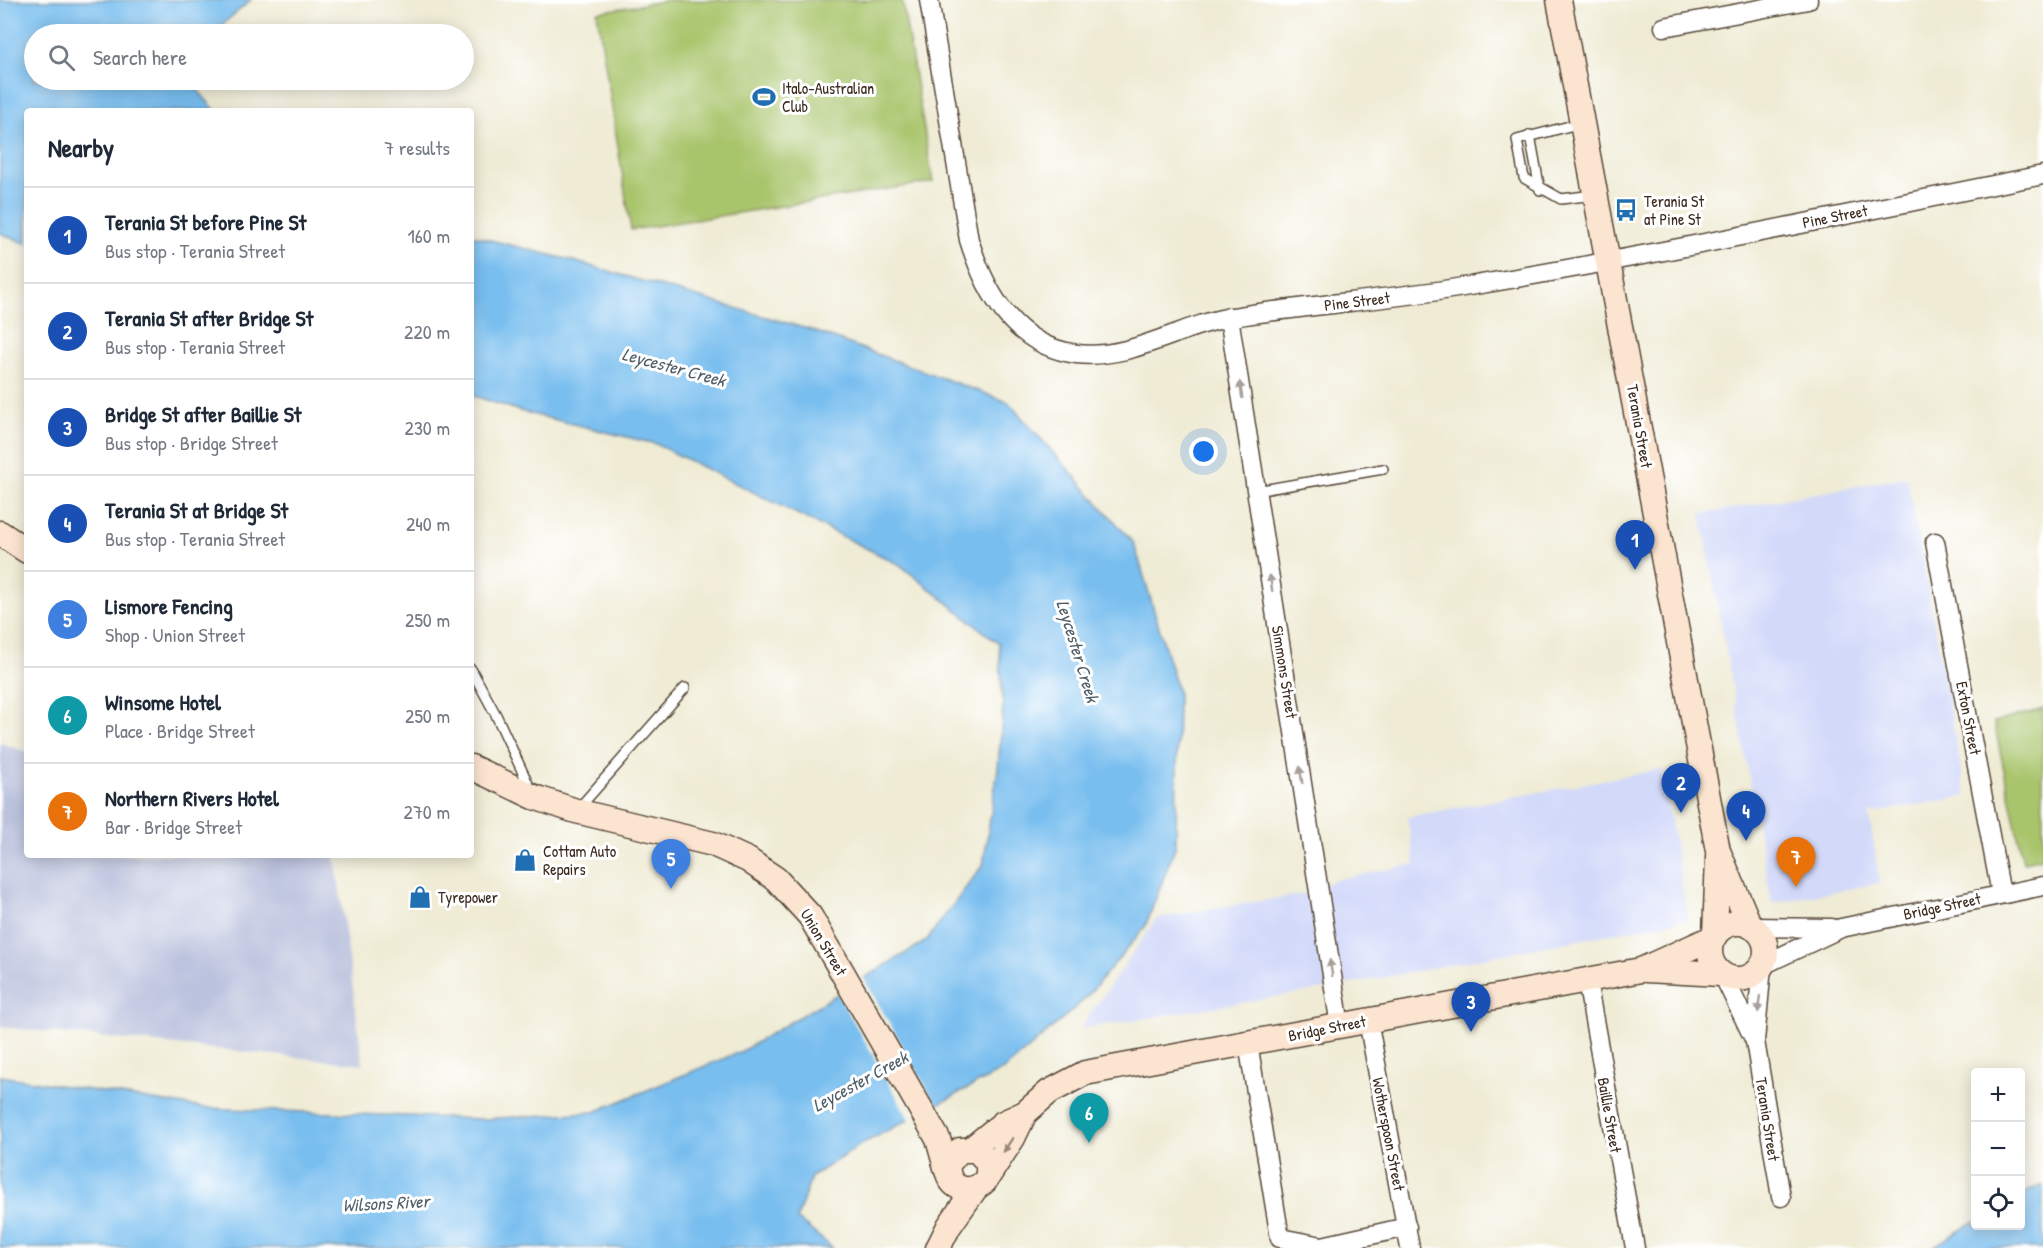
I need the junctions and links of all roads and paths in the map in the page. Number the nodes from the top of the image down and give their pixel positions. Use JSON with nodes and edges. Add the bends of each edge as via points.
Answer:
{"nodes":[{"id":1,"x":929,"y":0,"type":"edge"},
{"id":2,"x":1559,"y":0,"type":"edge"},
{"id":3,"x":1808,"y":0,"type":"edge"},
{"id":4,"x":1664,"y":27,"type":"dead end"},
{"id":5,"x":1583,"y":122,"type":"junction"},
{"id":6,"x":1530,"y":135,"type":"junction"},
{"id":7,"x":2043,"y":175,"type":"edge"},
{"id":8,"x":1540,"y":190,"type":"junction"},
{"id":9,"x":1596,"y":195,"type":"junction"},
{"id":10,"x":1609,"y":260,"type":"junction"},
{"id":11,"x":1229,"y":317,"type":"junction"},
{"id":12,"x":1383,"y":469,"type":"dead end"},
{"id":13,"x":1256,"y":491,"type":"junction"},
{"id":14,"x":0,"y":532,"type":"edge"},
{"id":15,"x":1935,"y":542,"type":"dead end"},
{"id":16,"x":24,"y":549,"type":"edge"},
{"id":17,"x":474,"y":675,"type":"edge"},
{"id":18,"x":685,"y":688,"type":"dead end"},
{"id":19,"x":474,"y":768,"type":"edge"},
{"id":20,"x":534,"y":797,"type":"junction"},
{"id":21,"x":576,"y":811,"type":"junction"},
{"id":22,"x":1718,"y":851,"type":"junction"},
{"id":23,"x":2043,"y":886,"type":"edge"},
{"id":24,"x":2001,"y":894,"type":"junction"},
{"id":25,"x":1752,"y":927,"type":"junction"},
{"id":26,"x":1841,"y":928,"type":"junction"},
{"id":27,"x":1715,"y":936,"type":"junction"},
{"id":28,"x":1762,"y":966,"type":"junction"},
{"id":29,"x":1641,"y":970,"type":"junction"},
{"id":30,"x":1722,"y":974,"type":"junction"},
{"id":31,"x":1587,"y":981,"type":"junction"},
{"id":32,"x":1368,"y":1020,"type":"junction"},
{"id":33,"x":1340,"y":1026,"type":"junction"},
{"id":34,"x":1755,"y":1041,"type":"junction"},
{"id":35,"x":1248,"y":1043,"type":"junction"},
{"id":36,"x":1025,"y":1113,"type":"junction"},
{"id":37,"x":938,"y":1139,"type":"junction"},
{"id":38,"x":965,"y":1149,"type":"junction"},
{"id":39,"x":949,"y":1175,"type":"junction"},
{"id":40,"x":981,"y":1182,"type":"junction"},
{"id":41,"x":1781,"y":1197,"type":"dead end"},
{"id":42,"x":949,"y":1226,"type":"junction"},
{"id":43,"x":1407,"y":1227,"type":"junction"},
{"id":44,"x":1281,"y":1243,"type":"edge"},
{"id":45,"x":938,"y":1248,"type":"edge"},
{"id":46,"x":1410,"y":1248,"type":"edge"},
{"id":47,"x":1635,"y":1248,"type":"edge"}],
"edges":[{"from":1,"to":11,"type":"street","name":"Pine Street","via":[[969,240],[980,273],[998,306],[1020,331],[1044,345],[1075,354],[1110,355]]},
{"from":2,"to":5,"type":"main road","name":"Terania Street"},
{"from":3,"to":4,"type":"street"},
{"from":5,"to":6,"type":"lane"},
{"from":5,"to":9,"type":"main road","name":"Terania Street"},
{"from":6,"to":8,"type":"lane"},
{"from":6,"to":8,"type":"lane","via":[[1517,140],[1524,178]]},
{"from":7,"to":10,"type":"street","name":"Pine Street"},
{"from":8,"to":9,"type":"lane","via":[[1561,200]]},
{"from":9,"to":10,"type":"main road","name":"Terania Street"},
{"from":10,"to":11,"type":"street","name":"Pine Street","via":[[1455,289]]},
{"from":10,"to":22,"type":"main road","name":"Terania Street"},
{"from":13,"to":11,"type":"street","name":"Simmons Street","one_way":true},
{"from":12,"to":13,"type":"lane"},
{"from":33,"to":13,"type":"street","name":"Simmons Street","one_way":true},
{"from":14,"to":16,"type":"main road"},
{"from":15,"to":24,"type":"street","name":"Exton Street"},
{"from":17,"to":20,"type":"lane"},
{"from":18,"to":21,"type":"lane"},
{"from":19,"to":20,"type":"main road","name":"Union Street"},
{"from":20,"to":21,"type":"main road","name":"Union Street"},
{"from":21,"to":37,"type":"main road","name":"Union Street","via":[[713,844],[748,860],[776,879],[810,916]]},
{"from":22,"to":25,"type":"main road","name":"Terania Street"},
{"from":22,"to":27,"type":"main road","name":"Terania Street"},
{"from":23,"to":24,"type":"street","name":"Bridge Street"},
{"from":24,"to":26,"type":"street","name":"Bridge Street"},
{"from":25,"to":26,"type":"street","name":"Bridge Street"},
{"from":25,"to":27,"type":"main road","via":[[1732,924]]},
{"from":25,"to":28,"type":"main road","via":[[1765,944]]},
{"from":26,"to":28,"type":"street","name":"Bridge Street"},
{"from":27,"to":29,"type":"main road","name":"Bridge Street"},
{"from":27,"to":30,"type":"main road","via":[[1711,957]]},
{"from":28,"to":30,"type":"main road","via":[[1747,978]]},
{"from":28,"to":34,"type":"street","name":"Terania Street","one_way":true},
{"from":29,"to":30,"type":"main road","name":"Bridge Street"},
{"from":29,"to":31,"type":"main road","name":"Bridge Street"},
{"from":30,"to":34,"type":"street","name":"Terania Street"},
{"from":31,"to":32,"type":"main road","name":"Bridge Street"},
{"from":31,"to":47,"type":"street","name":"Baillie Street"},
{"from":32,"to":33,"type":"main road","name":"Bridge Street"},
{"from":32,"to":43,"type":"street","name":"Wotherspoon Street"},
{"from":33,"to":35,"type":"main road","name":"Bridge Street"},
{"from":34,"to":41,"type":"street","name":"Terania Street"},
{"from":35,"to":36,"type":"main road","name":"Bridge Street","via":[[1085,1073],[1049,1092]]},
{"from":35,"to":44,"type":"street"},
{"from":36,"to":38,"type":"main road","name":"Bridge Street"},
{"from":36,"to":40,"type":"main road","name":"Bridge Street","one_way":true,"via":[[1013,1138]]},
{"from":37,"to":38,"type":"main road"},
{"from":37,"to":39,"type":"main road","name":"Union Street"},
{"from":38,"to":39,"type":"main road","via":[[950,1158]]},
{"from":38,"to":40,"type":"main road","via":[[985,1158]]},
{"from":39,"to":40,"type":"main road","via":[[963,1190]]},
{"from":39,"to":42,"type":"main road","name":"Bridge Street"},
{"from":40,"to":42,"type":"main road","name":"Bridge Street"},
{"from":42,"to":45,"type":"main road","name":"Bridge Street"},
{"from":43,"to":44,"type":"street","via":[[1322,1246]]},
{"from":43,"to":46,"type":"street","name":"Wotherspoon Street"}]}
